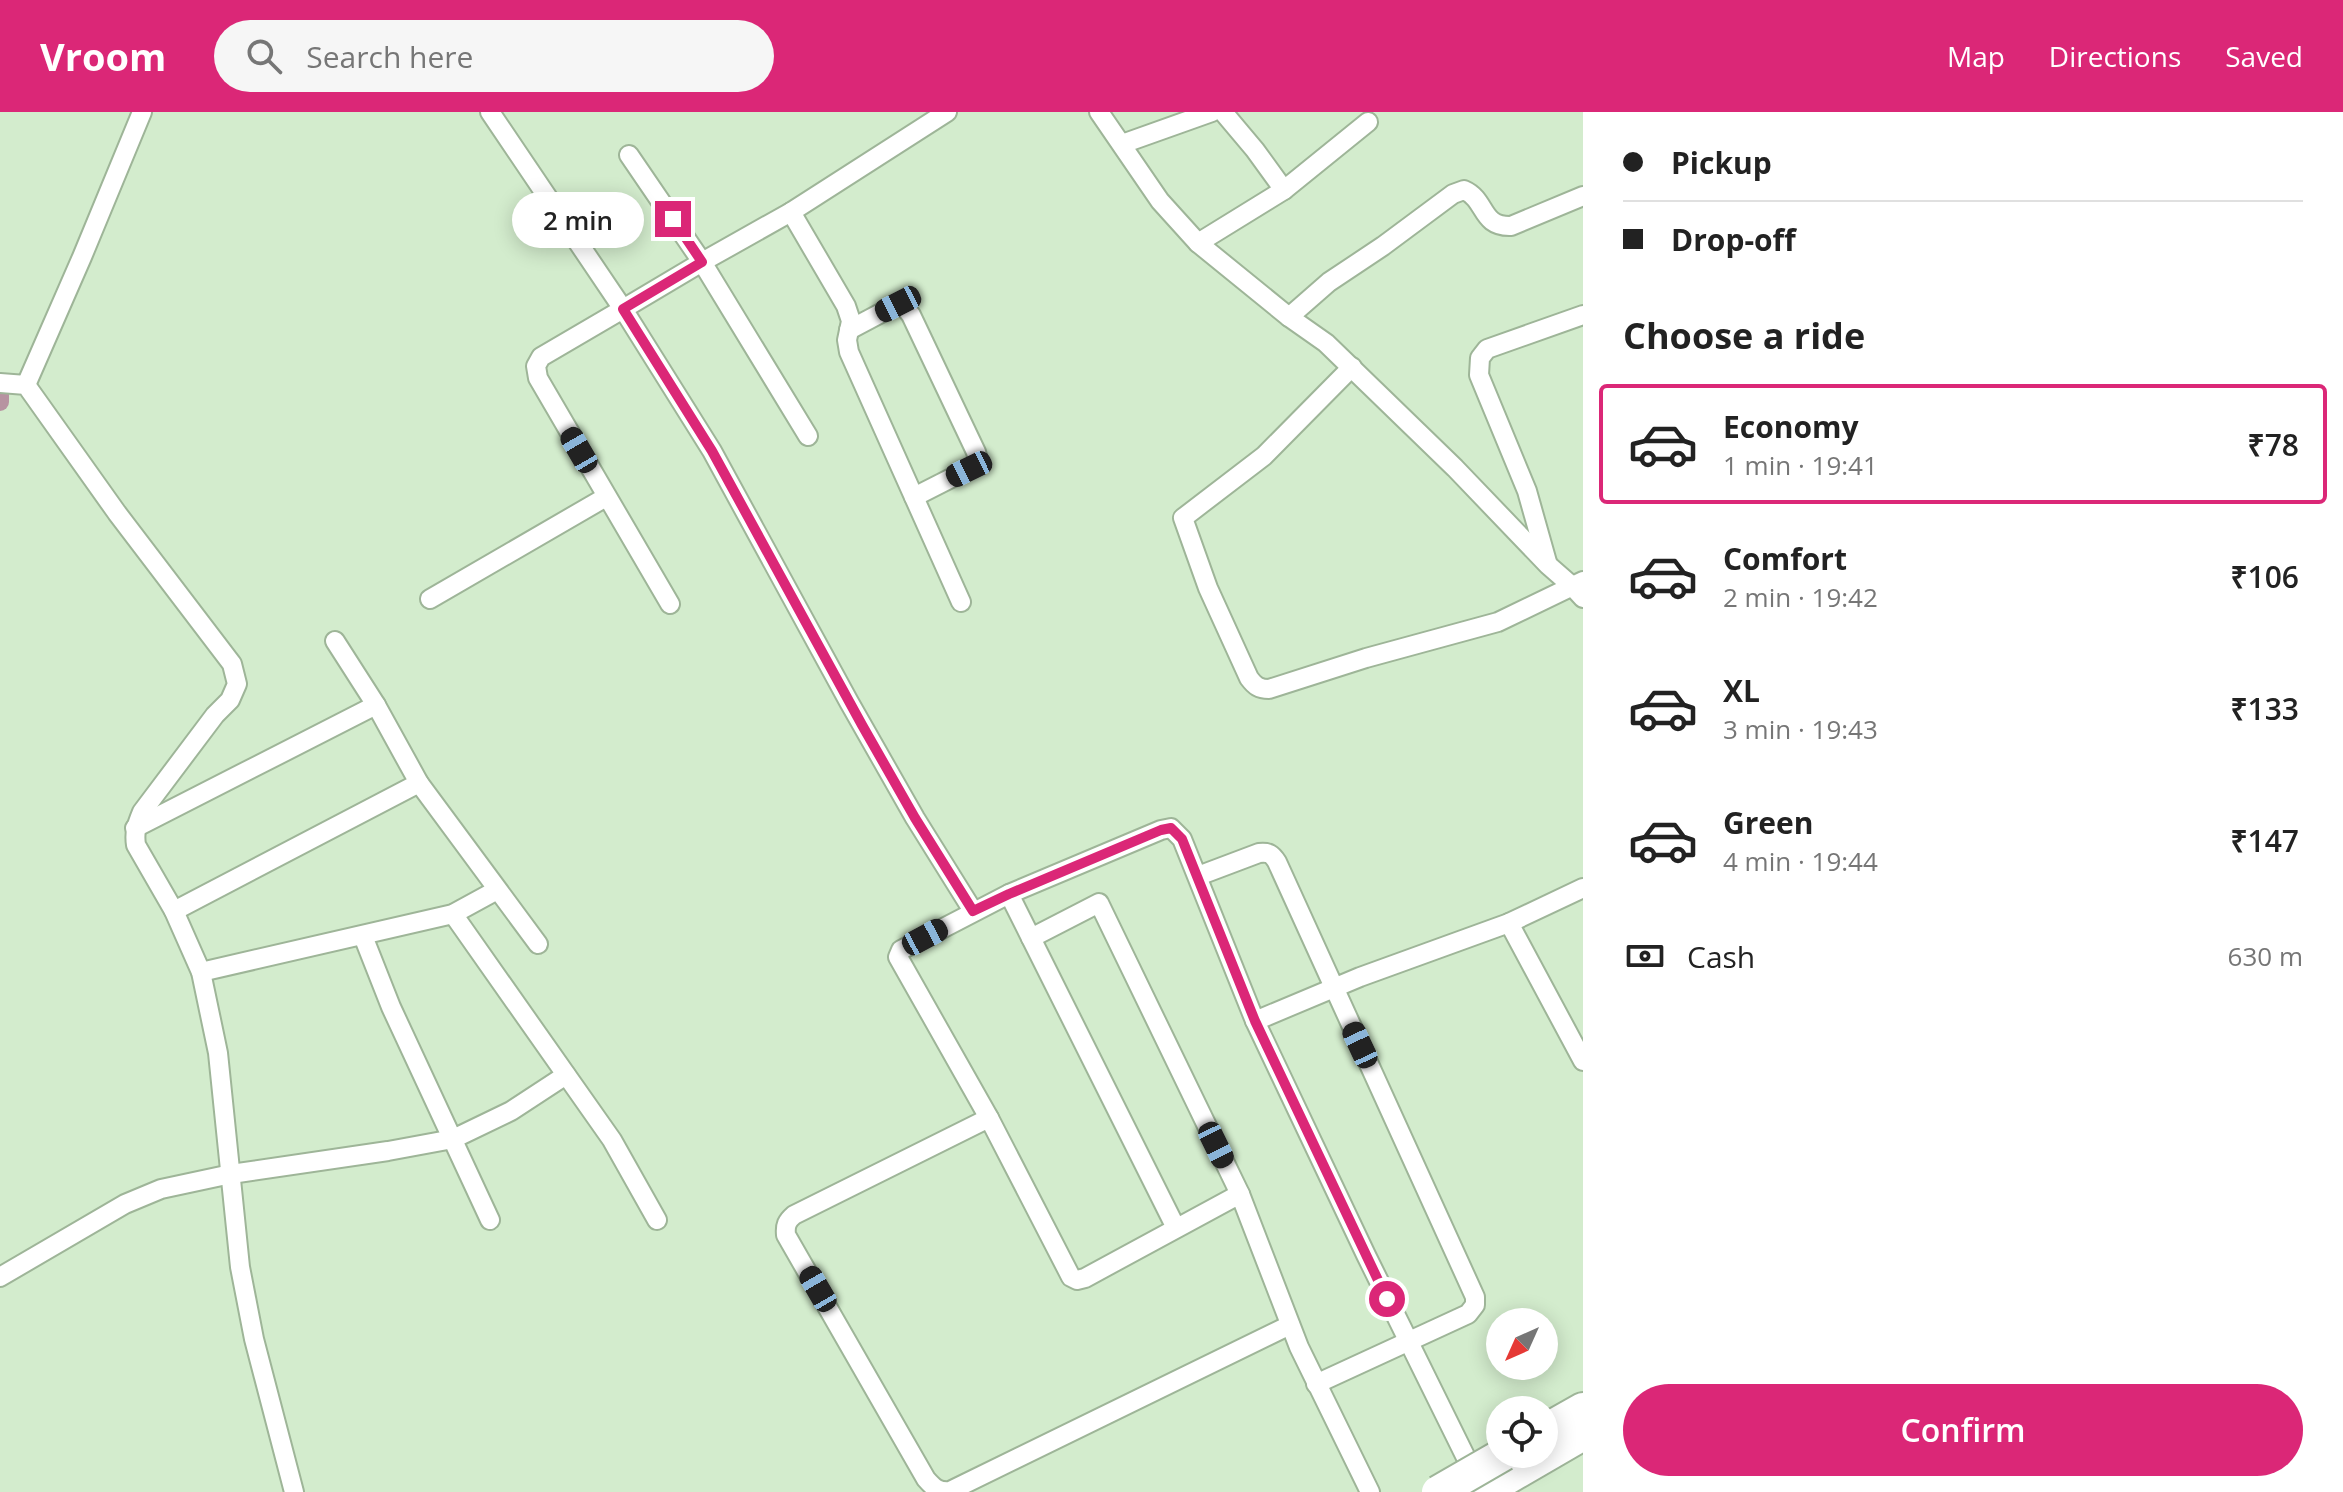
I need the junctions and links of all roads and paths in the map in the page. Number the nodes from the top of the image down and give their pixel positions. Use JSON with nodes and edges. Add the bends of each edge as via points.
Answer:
{"nodes":[{"id":1,"x":142,"y":112,"type":"edge"},
{"id":2,"x":490,"y":112,"type":"edge"},
{"id":3,"x":947,"y":112,"type":"edge"},
{"id":4,"x":1099,"y":112,"type":"edge"},
{"id":5,"x":1212,"y":112,"type":"edge"},
{"id":6,"x":1223,"y":112,"type":"edge"},
{"id":7,"x":1368,"y":122,"type":"dead end"},
{"id":8,"x":1122,"y":144,"type":"junction"},
{"id":9,"x":629,"y":155,"type":"dead end"},
{"id":10,"x":1284,"y":190,"type":"junction"},
{"id":11,"x":1583,"y":196,"type":"edge"},
{"id":12,"x":791,"y":212,"type":"junction"},
{"id":13,"x":1198,"y":243,"type":"junction"},
{"id":14,"x":702,"y":262,"type":"junction"},
{"id":15,"x":623,"y":309,"type":"junction"},
{"id":16,"x":1583,"y":315,"type":"edge"},
{"id":17,"x":1289,"y":317,"type":"junction"},
{"id":18,"x":849,"y":330,"type":"junction"},
{"id":19,"x":1352,"y":367,"type":"junction"},
{"id":20,"x":13,"y":384,"type":"edge"},
{"id":21,"x":808,"y":436,"type":"dead end"},
{"id":22,"x":1527,"y":491,"type":"junction"},
{"id":23,"x":606,"y":497,"type":"junction"},
{"id":24,"x":914,"y":497,"type":"junction"},
{"id":25,"x":1501,"y":516,"type":"junction"},
{"id":26,"x":1548,"y":565,"type":"junction"},
{"id":27,"x":1579,"y":588,"type":"edge"},
{"id":28,"x":430,"y":599,"type":"dead end"},
{"id":29,"x":961,"y":602,"type":"dead end"},
{"id":30,"x":670,"y":604,"type":"dead end"},
{"id":31,"x":335,"y":641,"type":"dead end"},
{"id":32,"x":376,"y":705,"type":"junction"},
{"id":33,"x":419,"y":783,"type":"junction"},
{"id":34,"x":135,"y":828,"type":"junction"},
{"id":35,"x":1198,"y":876,"type":"junction"},
{"id":36,"x":1583,"y":888,"type":"edge"},
{"id":37,"x":497,"y":890,"type":"junction"},
{"id":38,"x":1009,"y":894,"type":"junction"},
{"id":39,"x":174,"y":911,"type":"junction"},
{"id":40,"x":973,"y":911,"type":"junction"},
{"id":41,"x":453,"y":914,"type":"junction"},
{"id":42,"x":1509,"y":923,"type":"junction"},
{"id":43,"x":363,"y":936,"type":"junction"},
{"id":44,"x":1031,"y":938,"type":"junction"},
{"id":45,"x":538,"y":944,"type":"dead end"},
{"id":46,"x":201,"y":972,"type":"junction"},
{"id":47,"x":1335,"y":989,"type":"junction"},
{"id":48,"x":1255,"y":1021,"type":"junction"},
{"id":49,"x":1583,"y":1061,"type":"edge"},
{"id":50,"x":566,"y":1075,"type":"junction"},
{"id":51,"x":989,"y":1118,"type":"junction"},
{"id":52,"x":453,"y":1139,"type":"junction"},
{"id":53,"x":231,"y":1174,"type":"junction"},
{"id":54,"x":1240,"y":1194,"type":"junction"},
{"id":55,"x":490,"y":1220,"type":"dead end"},
{"id":56,"x":657,"y":1220,"type":"dead end"},
{"id":57,"x":1176,"y":1228,"type":"junction"},
{"id":58,"x":0,"y":1277,"type":"edge"},
{"id":59,"x":1290,"y":1325,"type":"junction"},
{"id":60,"x":1409,"y":1342,"type":"junction"},
{"id":61,"x":1316,"y":1384,"type":"junction"},
{"id":62,"x":1583,"y":1409,"type":"edge"},
{"id":63,"x":1558,"y":1423,"type":"edge"},
{"id":64,"x":1583,"y":1434,"type":"edge"},
{"id":65,"x":1486,"y":1464,"type":"edge"},
{"id":66,"x":294,"y":1492,"type":"edge"},
{"id":67,"x":1370,"y":1492,"type":"edge"},
{"id":68,"x":1438,"y":1492,"type":"edge"},
{"id":69,"x":1482,"y":1492,"type":"edge"}],
"edges":[{"from":1,"to":20,"type":"street","via":[[82,257]]},
{"from":2,"to":15,"type":"street"},
{"from":3,"to":12,"type":"street"},
{"from":4,"to":8,"type":"street"},
{"from":5,"to":8,"type":"street"},
{"from":6,"to":10,"type":"street"},
{"from":7,"to":10,"type":"street"},
{"from":8,"to":13,"type":"street","via":[[1160,201]]},
{"from":9,"to":14,"type":"street"},
{"from":10,"to":13,"type":"street"},
{"from":11,"to":17,"type":"street","via":[[1511,226],[1499,226],[1472,194],[1453,194]]},
{"from":12,"to":14,"type":"street"},
{"from":12,"to":18,"type":"street","via":[[846,306]]},
{"from":13,"to":17,"type":"street"},
{"from":14,"to":15,"type":"street"},
{"from":14,"to":21,"type":"street"},
{"from":15,"to":23,"type":"street","via":[[550,349],[536,366]]},
{"from":15,"to":40,"type":"street","via":[[712,451],[849,702]]},
{"from":16,"to":22,"type":"street","via":[[1487,349],[1480,358],[1479,375]]},
{"from":17,"to":19,"type":"street"},
{"from":18,"to":24,"type":"street","via":[[849,352]]},
{"from":18,"to":24,"type":"street","via":[[898,304],[904,306],[976,452],[975,466]]},
{"from":19,"to":25,"type":"street"},
{"from":19,"to":27,"type":"street","via":[[1264,456],[1183,518],[1208,588],[1255,686],[1269,689],[1498,622]]},
{"from":20,"to":34,"type":"street","via":[[232,664],[237,684],[230,700]]},
{"from":22,"to":25,"type":"street"},
{"from":22,"to":26,"type":"street"},
{"from":23,"to":28,"type":"street"},
{"from":23,"to":30,"type":"street"},
{"from":24,"to":29,"type":"street"},
{"from":25,"to":26,"type":"street"},
{"from":26,"to":27,"type":"street"},
{"from":31,"to":32,"type":"street"},
{"from":32,"to":33,"type":"street"},
{"from":32,"to":34,"type":"street"},
{"from":33,"to":37,"type":"street"},
{"from":33,"to":39,"type":"street"},
{"from":34,"to":39,"type":"street","via":[[136,845]]},
{"from":35,"to":38,"type":"street","via":[[1182,839],[1171,828]]},
{"from":35,"to":47,"type":"street","via":[[1259,853],[1273,855]]},
{"from":35,"to":48,"type":"street"},
{"from":36,"to":42,"type":"street"},
{"from":37,"to":41,"type":"street"},
{"from":37,"to":45,"type":"street"},
{"from":38,"to":40,"type":"street"},
{"from":38,"to":44,"type":"street"},
{"from":39,"to":46,"type":"street"},
{"from":40,"to":51,"type":"street","via":[[901,950],[898,957]]},
{"from":41,"to":43,"type":"street"},
{"from":41,"to":50,"type":"street"},
{"from":42,"to":47,"type":"street"},
{"from":42,"to":49,"type":"street"},
{"from":43,"to":46,"type":"street"},
{"from":43,"to":52,"type":"street"},
{"from":44,"to":54,"type":"street","via":[[1099,903]]},
{"from":44,"to":57,"type":"street"},
{"from":46,"to":53,"type":"street","via":[[218,1053]]},
{"from":47,"to":48,"type":"street"},
{"from":47,"to":60,"type":"street","via":[[1475,1297],[1468,1314]]},
{"from":48,"to":60,"type":"street"},
{"from":50,"to":52,"type":"street","via":[[511,1111]]},
{"from":50,"to":56,"type":"street","via":[[612,1140]]},
{"from":51,"to":57,"type":"street","via":[[1071,1277],[1085,1278]]},
{"from":51,"to":59,"type":"street","via":[[787,1221],[786,1235],[934,1489],[950,1491]]},
{"from":52,"to":53,"type":"street"},
{"from":52,"to":55,"type":"street"},
{"from":53,"to":58,"type":"street","via":[[161,1189],[125,1204]]},
{"from":53,"to":66,"type":"street","via":[[254,1339]]},
{"from":54,"to":57,"type":"street"},
{"from":54,"to":59,"type":"street"},
{"from":59,"to":61,"type":"street"},
{"from":60,"to":61,"type":"street"},
{"from":60,"to":69,"type":"street"},
{"from":61,"to":67,"type":"street"},
{"from":62,"to":63,"type":"highway"},
{"from":64,"to":69,"type":"highway"},
{"from":65,"to":68,"type":"highway","bridge":true}]}
